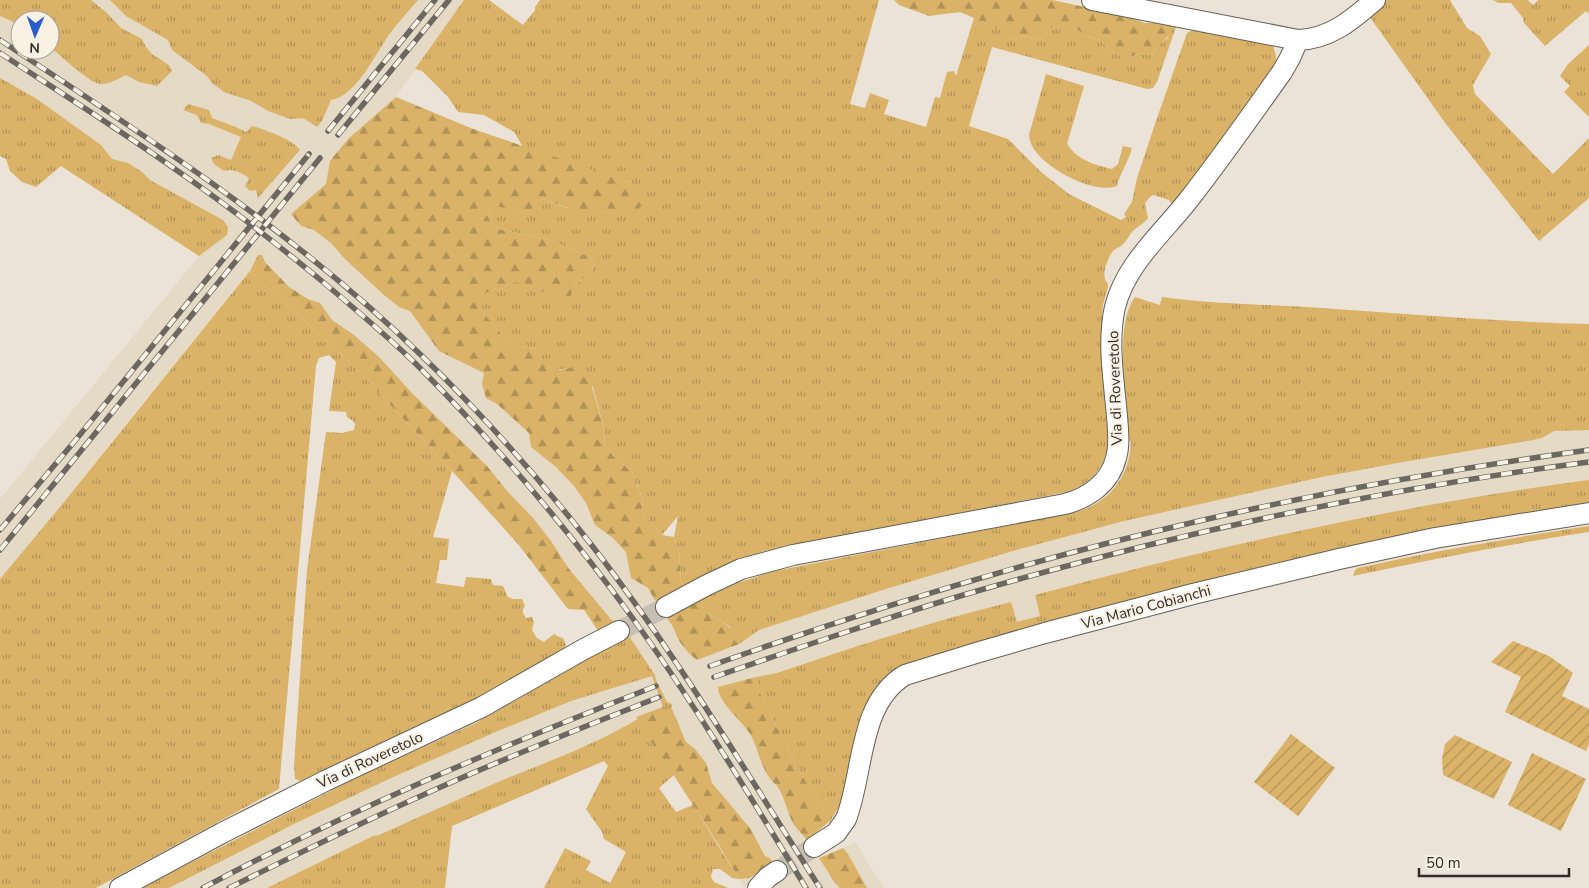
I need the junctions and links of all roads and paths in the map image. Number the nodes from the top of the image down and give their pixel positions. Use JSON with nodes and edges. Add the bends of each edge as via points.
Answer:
{"nodes":[{"id":1,"x":1092,"y":0,"type":"edge"},
{"id":2,"x":1375,"y":0,"type":"edge"},
{"id":3,"x":1298,"y":40,"type":"junction"},
{"id":4,"x":1589,"y":513,"type":"edge"},
{"id":5,"x":666,"y":607,"type":"tunnel mouth"},
{"id":6,"x":619,"y":631,"type":"tunnel mouth"},
{"id":7,"x":814,"y":848,"type":"tunnel mouth"},
{"id":8,"x":777,"y":871,"type":"tunnel mouth"},
{"id":9,"x":120,"y":888,"type":"edge"},
{"id":10,"x":758,"y":888,"type":"edge"}],
"edges":[{"from":1,"to":3,"type":"street"},
{"from":2,"to":3,"type":"street","via":[[1338,29]]},
{"from":3,"to":5,"type":"street","name":"Via di Roveretolo","via":[[1277,79],[1210,173],[1141,256],[1121,290],[1114,314],[1112,340],[1118,452],[1109,473],[1096,489],[1084,498],[1065,504],[752,565]]},
{"from":4,"to":7,"type":"street","name":"Via Mario Cobianchi","via":[[1435,538],[1329,561],[1064,628],[905,675],[891,685],[874,712],[843,824]]},
{"from":6,"to":9,"type":"street","name":"Via di Roveretolo","via":[[482,707],[318,785]]},
{"from":8,"to":10,"type":"street"}]}
